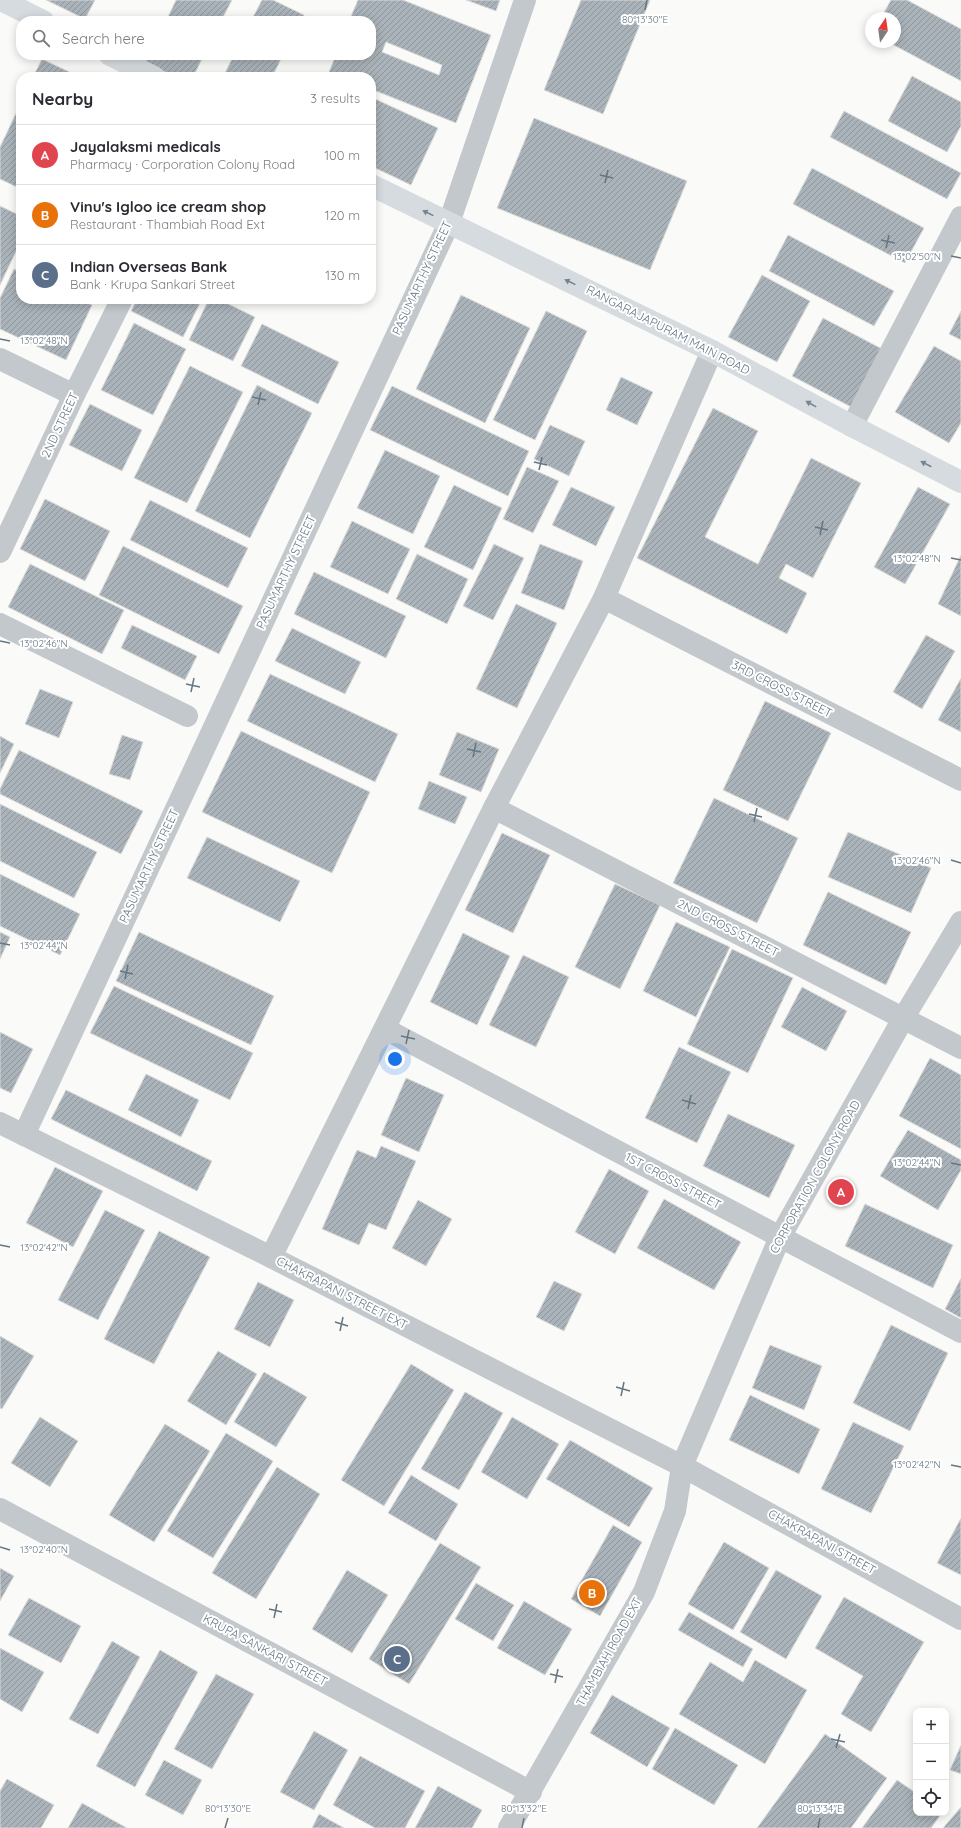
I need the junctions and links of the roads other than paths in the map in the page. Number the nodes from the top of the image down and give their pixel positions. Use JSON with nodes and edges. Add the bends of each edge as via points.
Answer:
{"nodes":[{"id":1,"x":1,"y":0,"type":"edge"},
{"id":2,"x":525,"y":0,"type":"edge"},
{"id":3,"x":33,"y":16,"type":"edge"},
{"id":4,"x":120,"y":60,"type":"edge"},
{"id":5,"x":144,"y":72,"type":"edge"},
{"id":6,"x":376,"y":187,"type":"edge"},
{"id":7,"x":961,"y":217,"type":"edge"},
{"id":8,"x":449,"y":223,"type":"junction"},
{"id":9,"x":120,"y":304,"type":"edge"},
{"id":10,"x":712,"y":351,"type":"junction"},
{"id":11,"x":0,"y":358,"type":"edge"},
{"id":12,"x":74,"y":395,"type":"junction"},
{"id":13,"x":852,"y":426,"type":"junction"},
{"id":14,"x":961,"y":482,"type":"edge"},
{"id":15,"x":0,"y":552,"type":"edge"},
{"id":16,"x":604,"y":598,"type":"junction"},
{"id":17,"x":0,"y":624,"type":"edge"},
{"id":18,"x":187,"y":716,"type":"dead end"},
{"id":19,"x":961,"y":780,"type":"edge"},
{"id":20,"x":494,"y":808,"type":"junction"},
{"id":21,"x":961,"y":922,"type":"edge"},
{"id":22,"x":904,"y":1018,"type":"junction"},
{"id":23,"x":385,"y":1029,"type":"junction"},
{"id":24,"x":961,"y":1048,"type":"edge"},
{"id":25,"x":0,"y":1123,"type":"edge"},
{"id":26,"x":24,"y":1135,"type":"junction"},
{"id":27,"x":780,"y":1238,"type":"junction"},
{"id":28,"x":271,"y":1257,"type":"junction"},
{"id":29,"x":961,"y":1332,"type":"edge"},
{"id":30,"x":682,"y":1466,"type":"junction"},
{"id":31,"x":0,"y":1509,"type":"edge"},
{"id":32,"x":961,"y":1619,"type":"edge"},
{"id":33,"x":531,"y":1792,"type":"junction"},
{"id":34,"x":509,"y":1828,"type":"edge"}],
"edges":[{"from":1,"to":3,"type":"main road"},
{"from":2,"to":8,"type":"street","name":"PASUMARTHY STREET"},
{"from":4,"to":5,"type":"main road"},
{"from":8,"to":6,"type":"main road","name":"RANGARAJAPURAM MAIN ROAD","one_way":true},
{"from":7,"to":13,"type":"street"},
{"from":10,"to":8,"type":"main road","name":"RANGARAJAPURAM MAIN ROAD","one_way":true},
{"from":8,"to":26,"type":"street","name":"PASUMARTHY STREET"},
{"from":9,"to":12,"type":"street","name":"2ND STREET"},
{"from":13,"to":10,"type":"main road","name":"RANGARAJAPURAM MAIN ROAD","one_way":true},
{"from":10,"to":16,"type":"street"},
{"from":11,"to":12,"type":"street"},
{"from":12,"to":15,"type":"street","name":"2ND STREET"},
{"from":14,"to":13,"type":"main road","name":"RANGARAJAPURAM MAIN ROAD","one_way":true},
{"from":16,"to":19,"type":"street","name":"3RD CROSS STREET"},
{"from":16,"to":20,"type":"street"},
{"from":17,"to":18,"type":"street"},
{"from":20,"to":22,"type":"street","name":"2ND CROSS STREET"},
{"from":20,"to":23,"type":"street"},
{"from":21,"to":22,"type":"street","name":"CORPORATION COLONY ROAD"},
{"from":22,"to":24,"type":"street","name":"2ND CROSS STREET"},
{"from":22,"to":27,"type":"street","name":"CORPORATION COLONY ROAD"},
{"from":23,"to":27,"type":"street","name":"1ST CROSS STREET"},
{"from":23,"to":28,"type":"street"},
{"from":25,"to":26,"type":"street","name":"CHAKRAPANI STREET EXT"},
{"from":26,"to":28,"type":"street","name":"CHAKRAPANI STREET EXT"},
{"from":27,"to":29,"type":"street","name":"1ST CROSS STREET"},
{"from":27,"to":30,"type":"street","name":"CORPORATION COLONY ROAD"},
{"from":28,"to":30,"type":"street","name":"CHAKRAPANI STREET EXT"},
{"from":30,"to":32,"type":"street","name":"CHAKRAPANI STREET"},
{"from":30,"to":33,"type":"street","name":"THAMBIAH ROAD EXT","via":[[675,1511],[644,1592]]},
{"from":31,"to":33,"type":"street","name":"KRUPA SANKARI STREET"},
{"from":33,"to":34,"type":"street","name":"THAMBIAH ROAD EXT"}]}
